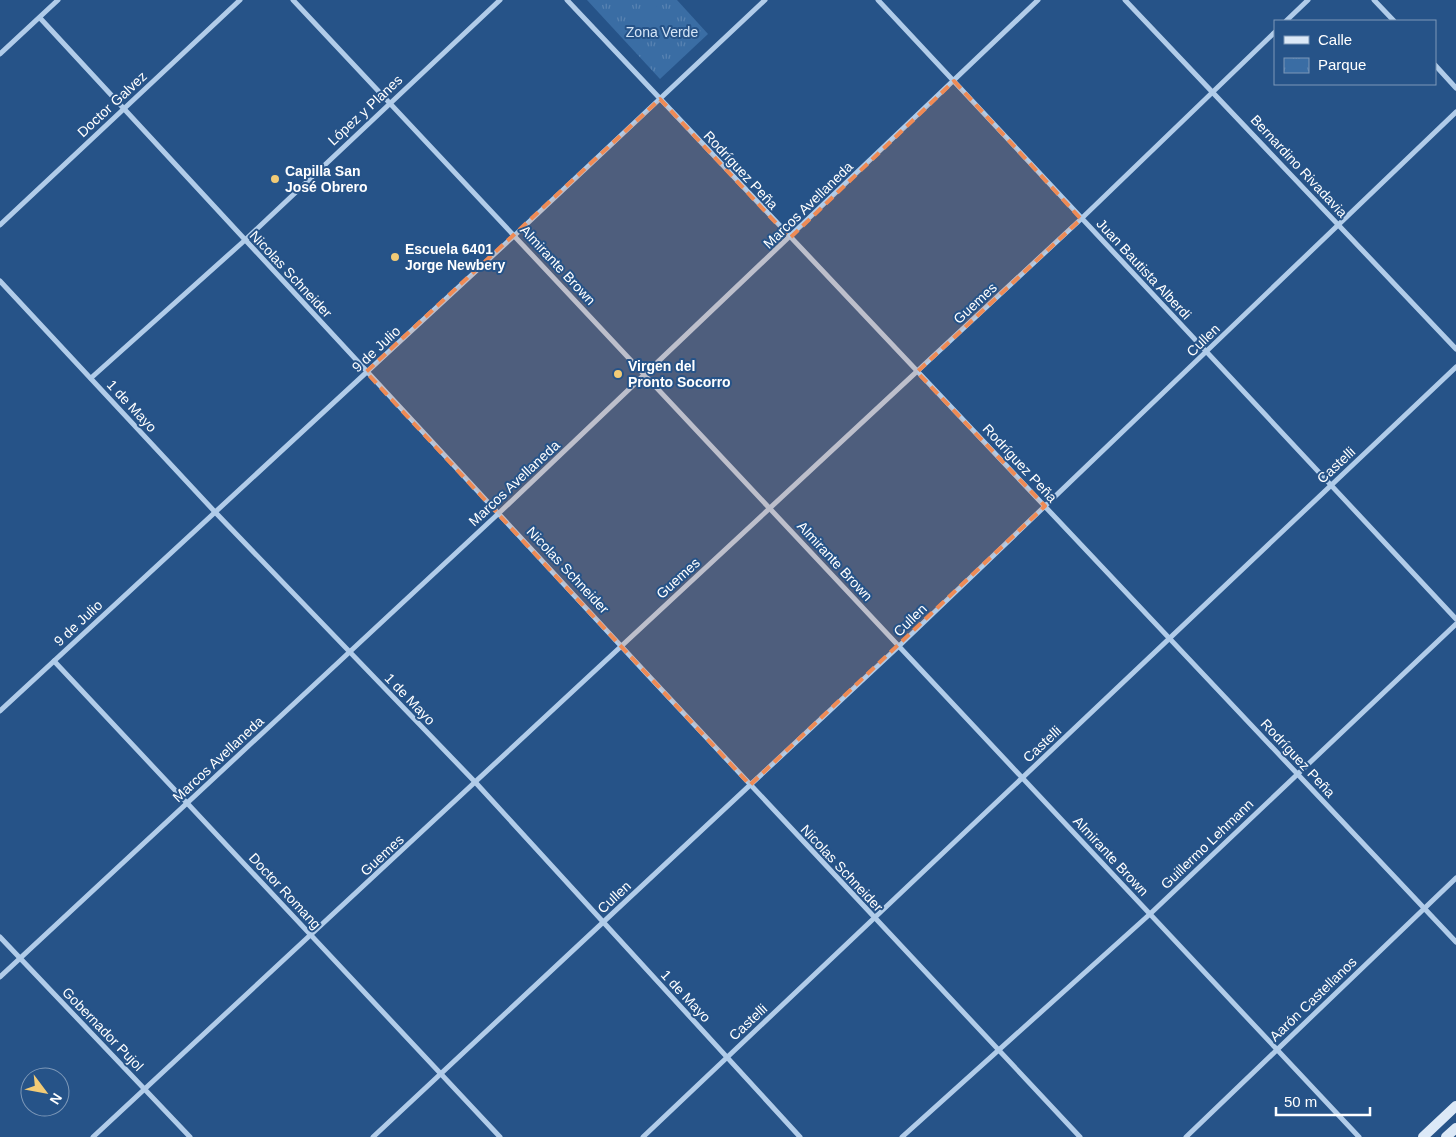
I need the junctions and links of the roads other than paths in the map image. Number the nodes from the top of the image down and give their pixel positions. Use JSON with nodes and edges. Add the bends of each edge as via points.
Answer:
{"nodes":[{"id":1,"x":58,"y":0,"type":"edge"},
{"id":2,"x":240,"y":0,"type":"edge"},
{"id":3,"x":294,"y":0,"type":"edge"},
{"id":4,"x":500,"y":0,"type":"edge"},
{"id":5,"x":567,"y":0,"type":"edge"},
{"id":6,"x":765,"y":0,"type":"edge"},
{"id":7,"x":878,"y":0,"type":"edge"},
{"id":8,"x":1038,"y":0,"type":"edge"},
{"id":9,"x":1125,"y":0,"type":"edge"},
{"id":10,"x":1308,"y":0,"type":"edge"},
{"id":11,"x":1374,"y":0,"type":"edge"},
{"id":12,"x":40,"y":18,"type":"junction"},
{"id":13,"x":1287,"y":20,"type":"edge"},
{"id":14,"x":1393,"y":20,"type":"edge"},
{"id":15,"x":1274,"y":33,"type":"edge"},
{"id":16,"x":0,"y":54,"type":"edge"},
{"id":17,"x":1436,"y":66,"type":"edge"},
{"id":18,"x":954,"y":81,"type":"junction"},
{"id":19,"x":1456,"y":88,"type":"edge"},
{"id":20,"x":1213,"y":92,"type":"junction"},
{"id":21,"x":660,"y":99,"type":"junction"},
{"id":22,"x":390,"y":102,"type":"junction"},
{"id":23,"x":123,"y":110,"type":"junction"},
{"id":24,"x":1456,"y":112,"type":"edge"},
{"id":25,"x":1082,"y":219,"type":"junction"},
{"id":26,"x":0,"y":225,"type":"edge"},
{"id":27,"x":1339,"y":225,"type":"junction"},
{"id":28,"x":515,"y":236,"type":"junction"},
{"id":29,"x":790,"y":238,"type":"junction"},
{"id":30,"x":244,"y":241,"type":"junction"},
{"id":31,"x":0,"y":281,"type":"edge"},
{"id":32,"x":1456,"y":349,"type":"edge"},
{"id":33,"x":1206,"y":352,"type":"junction"},
{"id":34,"x":1456,"y":367,"type":"edge"},
{"id":35,"x":366,"y":372,"type":"junction"},
{"id":36,"x":917,"y":372,"type":"junction"},
{"id":37,"x":645,"y":375,"type":"junction"},
{"id":38,"x":91,"y":378,"type":"junction"},
{"id":39,"x":1331,"y":486,"type":"junction"},
{"id":40,"x":1045,"y":506,"type":"junction"},
{"id":41,"x":771,"y":509,"type":"junction"},
{"id":42,"x":215,"y":512,"type":"junction"},
{"id":43,"x":499,"y":513,"type":"junction"},
{"id":44,"x":1456,"y":619,"type":"edge"},
{"id":45,"x":1456,"y":624,"type":"edge"},
{"id":46,"x":1170,"y":638,"type":"junction"},
{"id":47,"x":622,"y":645,"type":"junction"},
{"id":48,"x":899,"y":646,"type":"junction"},
{"id":49,"x":348,"y":652,"type":"junction"},
{"id":50,"x":54,"y":661,"type":"junction"},
{"id":51,"x":0,"y":711,"type":"edge"},
{"id":52,"x":1298,"y":774,"type":"junction"},
{"id":53,"x":1022,"y":778,"type":"junction"},
{"id":54,"x":476,"y":783,"type":"junction"},
{"id":55,"x":750,"y":785,"type":"junction"},
{"id":56,"x":188,"y":803,"type":"junction"},
{"id":57,"x":1456,"y":878,"type":"edge"},
{"id":58,"x":1424,"y":908,"type":"junction"},
{"id":59,"x":1150,"y":914,"type":"junction"},
{"id":60,"x":874,"y":918,"type":"junction"},
{"id":61,"x":603,"y":922,"type":"junction"},
{"id":62,"x":312,"y":936,"type":"junction"},
{"id":63,"x":0,"y":937,"type":"edge"},
{"id":64,"x":1456,"y":942,"type":"edge"},
{"id":65,"x":20,"y":958,"type":"junction"},
{"id":66,"x":0,"y":977,"type":"edge"},
{"id":67,"x":1278,"y":1049,"type":"junction"},
{"id":68,"x":998,"y":1051,"type":"junction"},
{"id":69,"x":727,"y":1057,"type":"junction"},
{"id":70,"x":441,"y":1073,"type":"junction"},
{"id":71,"x":145,"y":1090,"type":"junction"},
{"id":72,"x":1456,"y":1106,"type":"edge"},
{"id":73,"x":1456,"y":1128,"type":"edge"},
{"id":74,"x":93,"y":1137,"type":"edge"},
{"id":75,"x":190,"y":1137,"type":"edge"},
{"id":76,"x":373,"y":1137,"type":"edge"},
{"id":77,"x":500,"y":1137,"type":"edge"},
{"id":78,"x":643,"y":1137,"type":"edge"},
{"id":79,"x":800,"y":1137,"type":"edge"},
{"id":80,"x":902,"y":1137,"type":"edge"},
{"id":81,"x":1080,"y":1137,"type":"edge"},
{"id":82,"x":1186,"y":1137,"type":"edge"},
{"id":83,"x":1359,"y":1137,"type":"edge"},
{"id":84,"x":1423,"y":1137,"type":"edge"},
{"id":85,"x":1446,"y":1137,"type":"edge"}],
"edges":[{"from":1,"to":12,"type":"street"},
{"from":2,"to":23,"type":"street","name":"Doctor Galvez"},
{"from":3,"to":22,"type":"street","name":"Almirante Brown"},
{"from":4,"to":22,"type":"street","name":"López y Planes"},
{"from":5,"to":21,"type":"street","name":"Rodríguez Peña"},
{"from":6,"to":21,"type":"street","name":"9 de Julio"},
{"from":7,"to":18,"type":"street","name":"Juan Bautista Alberdi"},
{"from":8,"to":18,"type":"street","name":"Marcos Avellaneda"},
{"from":9,"to":20,"type":"street","name":"Bernardino Rivadavia"},
{"from":10,"to":13,"type":"street"},
{"from":11,"to":14,"type":"street"},
{"from":12,"to":16,"type":"street"},
{"from":12,"to":23,"type":"street","name":"Nicolas Schneider"},
{"from":15,"to":20,"type":"street","name":"Guemes"},
{"from":17,"to":19,"type":"street"},
{"from":18,"to":25,"type":"street","name":"Juan Bautista Alberdi"},
{"from":18,"to":29,"type":"street","name":"Marcos Avellaneda"},
{"from":20,"to":25,"type":"street","name":"Guemes"},
{"from":20,"to":27,"type":"street","name":"Bernardino Rivadavia"},
{"from":21,"to":28,"type":"street","name":"9 de Julio"},
{"from":21,"to":29,"type":"street","name":"Rodríguez Peña"},
{"from":22,"to":28,"type":"street","name":"Almirante Brown"},
{"from":22,"to":30,"type":"street","name":"López y Planes"},
{"from":23,"to":26,"type":"street","name":"Doctor Galvez"},
{"from":23,"to":30,"type":"street","name":"Nicolas Schneider"},
{"from":24,"to":27,"type":"street","name":"Cullen"},
{"from":25,"to":33,"type":"street","name":"Juan Bautista Alberdi"},
{"from":25,"to":36,"type":"street","name":"Guemes"},
{"from":27,"to":32,"type":"street","name":"Bernardino Rivadavia"},
{"from":27,"to":33,"type":"street","name":"Cullen"},
{"from":28,"to":35,"type":"street","name":"9 de Julio"},
{"from":28,"to":37,"type":"street","name":"Almirante Brown"},
{"from":29,"to":36,"type":"street","name":"Rodríguez Peña"},
{"from":29,"to":37,"type":"street","name":"Marcos Avellaneda"},
{"from":30,"to":35,"type":"street","name":"Nicolas Schneider"},
{"from":30,"to":38,"type":"street","name":"López y Planes"},
{"from":31,"to":38,"type":"street","name":"1 de Mayo"},
{"from":33,"to":39,"type":"street","name":"Juan Bautista Alberdi"},
{"from":33,"to":40,"type":"street","name":"Cullen"},
{"from":34,"to":39,"type":"street","name":"Castelli"},
{"from":35,"to":42,"type":"street","name":"9 de Julio"},
{"from":35,"to":43,"type":"street","name":"Nicolas Schneider"},
{"from":36,"to":40,"type":"street","name":"Rodríguez Peña"},
{"from":36,"to":41,"type":"street","name":"Guemes"},
{"from":37,"to":41,"type":"street","name":"Almirante Brown"},
{"from":37,"to":43,"type":"street","name":"Marcos Avellaneda"},
{"from":38,"to":42,"type":"street","name":"1 de Mayo"},
{"from":39,"to":44,"type":"street","name":"Juan Bautista Alberdi"},
{"from":39,"to":46,"type":"street","name":"Castelli"},
{"from":40,"to":46,"type":"street","name":"Rodríguez Peña"},
{"from":40,"to":48,"type":"street","name":"Cullen"},
{"from":41,"to":47,"type":"street","name":"Guemes"},
{"from":41,"to":48,"type":"street","name":"Almirante Brown"},
{"from":42,"to":49,"type":"street","name":"1 de Mayo"},
{"from":42,"to":50,"type":"street","name":"9 de Julio"},
{"from":43,"to":47,"type":"street","name":"Nicolas Schneider"},
{"from":43,"to":49,"type":"street","name":"Marcos Avellaneda"},
{"from":45,"to":52,"type":"street","name":"Guillermo Lehmann"},
{"from":46,"to":52,"type":"street","name":"Rodríguez Peña"},
{"from":46,"to":53,"type":"street","name":"Castelli"},
{"from":47,"to":54,"type":"street","name":"Guemes"},
{"from":47,"to":55,"type":"street","name":"Nicolas Schneider"},
{"from":48,"to":53,"type":"street","name":"Almirante Brown"},
{"from":48,"to":55,"type":"street","name":"Cullen"},
{"from":49,"to":54,"type":"street","name":"1 de Mayo"},
{"from":49,"to":56,"type":"street","name":"Marcos Avellaneda"},
{"from":50,"to":51,"type":"street","name":"9 de Julio"},
{"from":50,"to":56,"type":"street","name":"Doctor Romang"},
{"from":52,"to":58,"type":"street","name":"Rodríguez Peña"},
{"from":52,"to":59,"type":"street","name":"Guillermo Lehmann"},
{"from":53,"to":59,"type":"street","name":"Almirante Brown"},
{"from":53,"to":60,"type":"street","name":"Castelli"},
{"from":54,"to":61,"type":"street","name":"1 de Mayo"},
{"from":54,"to":62,"type":"street","name":"Guemes"},
{"from":55,"to":60,"type":"street","name":"Nicolas Schneider"},
{"from":55,"to":61,"type":"street","name":"Cullen"},
{"from":56,"to":62,"type":"street","name":"Doctor Romang"},
{"from":56,"to":65,"type":"street","name":"Marcos Avellaneda"},
{"from":57,"to":58,"type":"street","name":"Aarón Castellanos"},
{"from":58,"to":64,"type":"street","name":"Rodríguez Peña"},
{"from":58,"to":67,"type":"street","name":"Aarón Castellanos"},
{"from":59,"to":67,"type":"street","name":"Almirante Brown"},
{"from":59,"to":68,"type":"street","name":"Guillermo Lehmann"},
{"from":60,"to":68,"type":"street","name":"Nicolas Schneider"},
{"from":60,"to":69,"type":"street","name":"Castelli"},
{"from":61,"to":69,"type":"street","name":"1 de Mayo"},
{"from":61,"to":70,"type":"street","name":"Cullen"},
{"from":62,"to":70,"type":"street","name":"Doctor Romang"},
{"from":62,"to":71,"type":"street","name":"Guemes"},
{"from":63,"to":65,"type":"street","name":"Gobernador Pujol"},
{"from":65,"to":66,"type":"street","name":"Marcos Avellaneda"},
{"from":65,"to":71,"type":"street","name":"Gobernador Pujol"},
{"from":67,"to":82,"type":"street","name":"Aarón Castellanos"},
{"from":67,"to":83,"type":"street","name":"Almirante Brown"},
{"from":68,"to":80,"type":"street","name":"Guillermo Lehmann"},
{"from":68,"to":81,"type":"street","name":"Nicolas Schneider"},
{"from":69,"to":78,"type":"street","name":"Castelli"},
{"from":69,"to":79,"type":"street","name":"1 de Mayo"},
{"from":70,"to":76,"type":"street","name":"Cullen"},
{"from":70,"to":77,"type":"street","name":"Doctor Romang"},
{"from":71,"to":74,"type":"street","name":"Guemes"},
{"from":71,"to":75,"type":"street","name":"Gobernador Pujol"},
{"from":72,"to":84,"type":"main road"},
{"from":73,"to":85,"type":"main road"}]}
